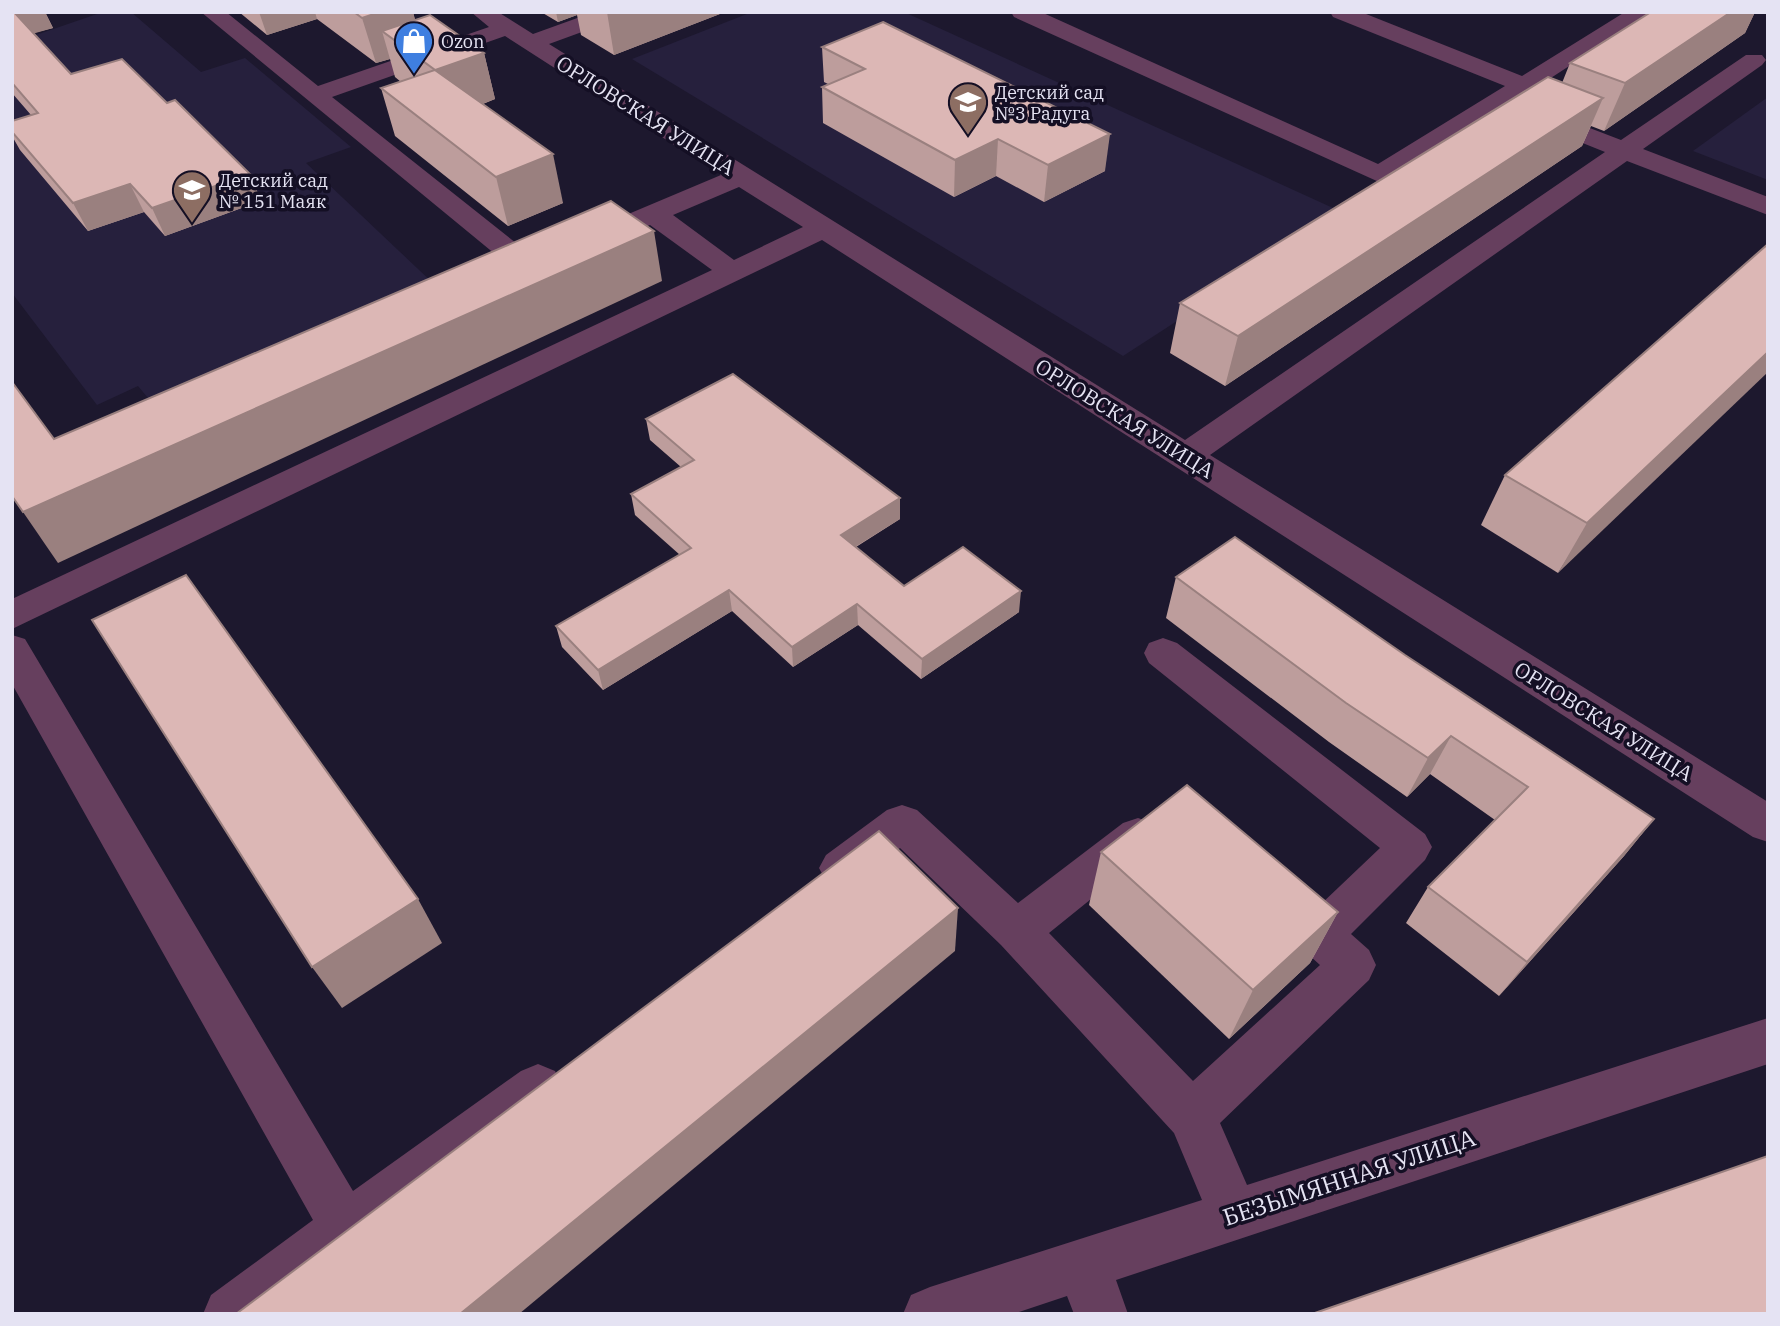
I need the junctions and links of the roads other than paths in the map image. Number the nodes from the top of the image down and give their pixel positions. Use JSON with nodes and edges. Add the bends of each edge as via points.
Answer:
{"nodes":[{"id":1,"x":212,"y":12,"type":"edge"},
{"id":2,"x":615,"y":12,"type":"edge"},
{"id":3,"x":1022,"y":12,"type":"edge"},
{"id":4,"x":1341,"y":12,"type":"edge"},
{"id":5,"x":1632,"y":14,"type":"edge"},
{"id":6,"x":507,"y":28,"type":"edge"},
{"id":7,"x":1763,"y":59,"type":"edge"},
{"id":8,"x":1523,"y":85,"type":"junction"},
{"id":9,"x":314,"y":95,"type":"junction"},
{"id":10,"x":1498,"y":101,"type":"junction"},
{"id":11,"x":1624,"y":151,"type":"junction"},
{"id":12,"x":741,"y":176,"type":"junction"},
{"id":13,"x":1768,"y":207,"type":"edge"},
{"id":14,"x":653,"y":215,"type":"junction"},
{"id":15,"x":824,"y":228,"type":"junction"},
{"id":16,"x":733,"y":272,"type":"junction"},
{"id":17,"x":1185,"y":456,"type":"junction"},
{"id":18,"x":12,"y":615,"type":"edge"},
{"id":19,"x":12,"y":649,"type":"edge"},
{"id":20,"x":1163,"y":653,"type":"dead end"},
{"id":21,"x":1173,"y":807,"type":"edge"},
{"id":22,"x":1768,"y":824,"type":"edge"},
{"id":23,"x":1257,"y":880,"type":"edge"},
{"id":24,"x":813,"y":888,"type":"edge"},
{"id":25,"x":1017,"y":931,"type":"junction"},
{"id":26,"x":1320,"y":935,"type":"junction"},
{"id":27,"x":1768,"y":1041,"type":"edge"},
{"id":28,"x":568,"y":1066,"type":"edge"},
{"id":29,"x":1192,"y":1116,"type":"junction"},
{"id":30,"x":1234,"y":1214,"type":"junction"},
{"id":31,"x":346,"y":1228,"type":"junction"},
{"id":32,"x":1083,"y":1264,"type":"junction"},
{"id":33,"x":230,"y":1314,"type":"edge"},
{"id":34,"x":930,"y":1314,"type":"edge"},
{"id":35,"x":1101,"y":1314,"type":"edge"}],
"edges":[{"from":1,"to":9,"type":"street"},
{"from":2,"to":6,"type":"street"},
{"from":3,"to":10,"type":"street","via":[[1379,174]]},
{"from":4,"to":8,"type":"street"},
{"from":5,"to":8,"type":"street"},
{"from":6,"to":9,"type":"street"},
{"from":6,"to":12,"type":"street","name":"ОРЛОВСКАЯ УЛИЦА"},
{"from":7,"to":11,"type":"street"},
{"from":8,"to":10,"type":"street"},
{"from":9,"to":14,"type":"street","via":[[528,268]]},
{"from":10,"to":11,"type":"street"},
{"from":11,"to":13,"type":"street"},
{"from":11,"to":17,"type":"street"},
{"from":12,"to":14,"type":"street"},
{"from":12,"to":15,"type":"street","name":"ОРЛОВСКАЯ УЛИЦА"},
{"from":14,"to":16,"type":"street"},
{"from":15,"to":16,"type":"street"},
{"from":15,"to":17,"type":"street","name":"ОРЛОВСКАЯ УЛИЦА"},
{"from":16,"to":18,"type":"street"},
{"from":17,"to":22,"type":"street","name":"ОРЛОВСКАЯ УЛИЦА"},
{"from":19,"to":31,"type":"street"},
{"from":20,"to":26,"type":"street","via":[[1410,847]]},
{"from":21,"to":25,"type":"street"},
{"from":23,"to":26,"type":"street"},
{"from":24,"to":25,"type":"street","via":[[902,823]]},
{"from":25,"to":29,"type":"street"},
{"from":26,"to":29,"type":"street","via":[[1353,965]]},
{"from":27,"to":30,"type":"street","name":"БЕЗЫМЯННАЯ УЛИЦА"},
{"from":28,"to":31,"type":"street"},
{"from":29,"to":30,"type":"street"},
{"from":30,"to":32,"type":"street","name":"БЕЗЫМЯННАЯ УЛИЦА"},
{"from":31,"to":33,"type":"street"},
{"from":32,"to":34,"type":"street","name":"БЕЗЫМЯННАЯ УЛИЦА"},
{"from":32,"to":35,"type":"street"}]}
